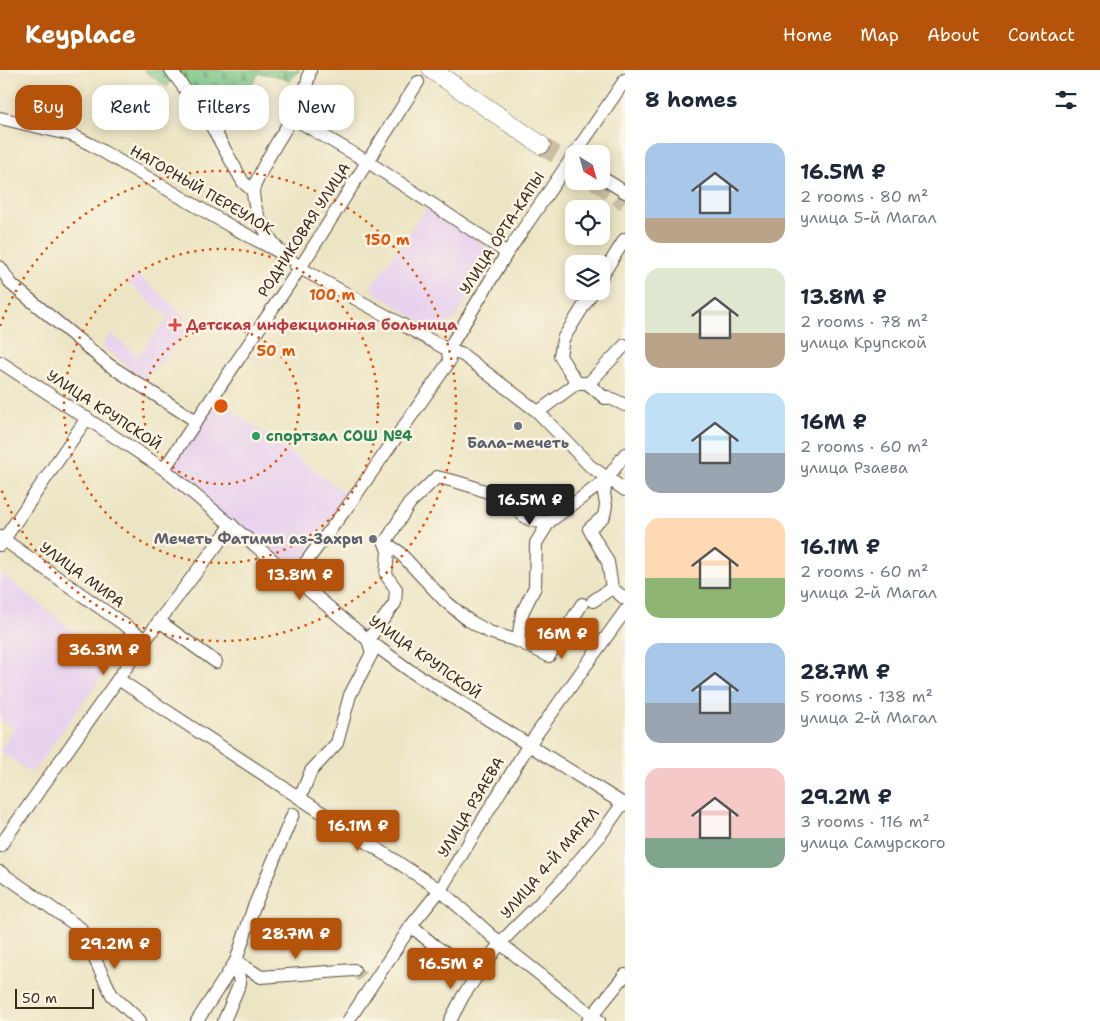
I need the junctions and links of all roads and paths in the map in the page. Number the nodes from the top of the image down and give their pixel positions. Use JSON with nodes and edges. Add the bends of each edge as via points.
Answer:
{"nodes":[{"id":1,"x":171,"y":70,"type":"edge"},
{"id":2,"x":310,"y":70,"type":"edge"},
{"id":3,"x":432,"y":70,"type":"edge"},
{"id":4,"x":625,"y":80,"type":"edge"},
{"id":5,"x":418,"y":82,"type":"dead end"},
{"id":6,"x":305,"y":85,"type":"edge"},
{"id":7,"x":0,"y":118,"type":"edge"},
{"id":8,"x":285,"y":130,"type":"edge"},
{"id":9,"x":313,"y":130,"type":"edge"},
{"id":10,"x":541,"y":145,"type":"tunnel mouth"},
{"id":11,"x":582,"y":145,"type":"edge"},
{"id":12,"x":368,"y":162,"type":"junction"},
{"id":13,"x":565,"y":170,"type":"edge"},
{"id":14,"x":610,"y":183,"type":"edge"},
{"id":15,"x":253,"y":191,"type":"junction"},
{"id":16,"x":625,"y":192,"type":"edge"},
{"id":17,"x":625,"y":239,"type":"edge"},
{"id":18,"x":507,"y":253,"type":"junction"},
{"id":19,"x":284,"y":254,"type":"junction"},
{"id":20,"x":610,"y":263,"type":"edge"},
{"id":21,"x":0,"y":267,"type":"edge"},
{"id":22,"x":300,"y":268,"type":"junction"},
{"id":23,"x":587,"y":300,"type":"edge"},
{"id":24,"x":625,"y":345,"type":"edge"},
{"id":25,"x":448,"y":350,"type":"junction"},
{"id":26,"x":0,"y":362,"type":"edge"},
{"id":27,"x":582,"y":383,"type":"junction"},
{"id":28,"x":625,"y":405,"type":"edge"},
{"id":29,"x":538,"y":412,"type":"junction"},
{"id":30,"x":87,"y":418,"type":"junction"},
{"id":31,"x":196,"y":421,"type":"junction"},
{"id":32,"x":625,"y":454,"type":"edge"},
{"id":33,"x":164,"y":469,"type":"junction"},
{"id":34,"x":607,"y":479,"type":"junction"},
{"id":35,"x":625,"y":490,"type":"edge"},
{"id":36,"x":549,"y":522,"type":"junction"},
{"id":37,"x":232,"y":525,"type":"junction"},
{"id":38,"x":1,"y":540,"type":"edge"},
{"id":39,"x":385,"y":543,"type":"junction"},
{"id":40,"x":294,"y":578,"type":"junction"},
{"id":41,"x":612,"y":588,"type":"junction"},
{"id":42,"x":625,"y":599,"type":"edge"},
{"id":43,"x":625,"y":611,"type":"edge"},
{"id":44,"x":159,"y":622,"type":"junction"},
{"id":45,"x":146,"y":640,"type":"junction"},
{"id":46,"x":368,"y":640,"type":"junction"},
{"id":47,"x":518,"y":640,"type":"junction"},
{"id":48,"x":216,"y":662,"type":"dead end"},
{"id":49,"x":118,"y":680,"type":"junction"},
{"id":50,"x":528,"y":746,"type":"junction"},
{"id":51,"x":300,"y":798,"type":"junction"},
{"id":52,"x":624,"y":804,"type":"edge"},
{"id":53,"x":293,"y":814,"type":"dead end"},
{"id":54,"x":0,"y":846,"type":"edge"},
{"id":55,"x":0,"y":872,"type":"edge"},
{"id":56,"x":440,"y":890,"type":"junction"},
{"id":57,"x":411,"y":926,"type":"junction"},
{"id":58,"x":500,"y":943,"type":"junction"},
{"id":59,"x":236,"y":961,"type":"junction"},
{"id":60,"x":478,"y":975,"type":"junction"},
{"id":61,"x":625,"y":976,"type":"edge"},
{"id":62,"x":363,"y":977,"type":"junction"},
{"id":63,"x":593,"y":1019,"type":"edge"},
{"id":64,"x":140,"y":1021,"type":"edge"},
{"id":65,"x":197,"y":1021,"type":"edge"},
{"id":66,"x":224,"y":1021,"type":"edge"},
{"id":67,"x":348,"y":1021,"type":"edge"},
{"id":68,"x":450,"y":1021,"type":"edge"}],
"edges":[{"from":1,"to":15,"type":"street","via":[[211,125],[243,182]]},
{"from":2,"to":6,"type":"street"},
{"from":3,"to":10,"type":"highway"},
{"from":4,"to":11,"type":"street","name":"УЛИЦА ОРТА-КАПЫ"},
{"from":5,"to":12,"type":"street","name":"РОДНИКОВАЯ УЛИЦА"},
{"from":7,"to":19,"type":"street","name":"НАГОРНЫЙ ПЕРЕУЛОК","via":[[72,135],[232,228]]},
{"from":8,"to":15,"type":"street","via":[[268,154]]},
{"from":9,"to":12,"type":"street"},
{"from":12,"to":18,"type":"street"},
{"from":12,"to":22,"type":"street","name":"РОДНИКОВАЯ УЛИЦА"},
{"from":13,"to":18,"type":"street","name":"УЛИЦА ОРТА-КАПЫ"},
{"from":14,"to":16,"type":"street"},
{"from":15,"to":19,"type":"street","via":[[259,220]]},
{"from":17,"to":20,"type":"street"},
{"from":18,"to":25,"type":"street","name":"УЛИЦА ОРТА-КАПЫ"},
{"from":19,"to":22,"type":"street","name":"НАГОРНЫЙ ПЕРЕУЛОК"},
{"from":21,"to":31,"type":"street","via":[[11,284],[109,365]]},
{"from":22,"to":25,"type":"street","name":"НАГОРНЫЙ ПЕРЕУЛОК"},
{"from":22,"to":31,"type":"street","name":"РОДНИКОВАЯ УЛИЦА"},
{"from":23,"to":27,"type":"street","via":[[563,339],[560,356]]},
{"from":24,"to":27,"type":"street","via":[[589,383]]},
{"from":25,"to":29,"type":"street","name":"НАГОРНЫЙ ПЕРЕУЛОК","via":[[463,355]]},
{"from":25,"to":40,"type":"street","name":"УЛИЦА ОРТА-КАПЫ","via":[[449,362]]},
{"from":26,"to":30,"type":"street","name":"УЛИЦА КРУПСКОЙ"},
{"from":27,"to":28,"type":"street","via":[[605,398]]},
{"from":27,"to":29,"type":"street"},
{"from":29,"to":34,"type":"street","name":"НАГОРНЫЙ ПЕРЕУЛОК","via":[[590,466]]},
{"from":30,"to":33,"type":"street","name":"УЛИЦА КРУПСКОЙ"},
{"from":30,"to":38,"type":"street"},
{"from":31,"to":33,"type":"street","name":"РОДНИКОВАЯ УЛИЦА"},
{"from":32,"to":34,"type":"street"},
{"from":33,"to":37,"type":"street","name":"УЛИЦА КРУПСКОЙ"},
{"from":34,"to":35,"type":"street","name":"НАГОРНЫЙ ПЕРЕУЛОК"},
{"from":34,"to":36,"type":"street"},
{"from":34,"to":41,"type":"street","via":[[604,516],[589,529],[608,562]]},
{"from":36,"to":39,"type":"street","via":[[535,522],[505,500],[467,484],[436,477],[409,504]]},
{"from":36,"to":47,"type":"street","via":[[536,543],[535,587],[522,614]]},
{"from":37,"to":40,"type":"street","name":"УЛИЦА КРУПСКОЙ"},
{"from":37,"to":44,"type":"street"},
{"from":38,"to":45,"type":"street","name":"УЛИЦА МИРА"},
{"from":39,"to":46,"type":"street","via":[[388,551],[386,576],[396,589],[395,602]]},
{"from":39,"to":47,"type":"street","via":[[398,551],[444,600],[468,620],[489,632]]},
{"from":40,"to":46,"type":"street","name":"УЛИЦА КРУПСКОЙ"},
{"from":41,"to":42,"type":"street"},
{"from":41,"to":47,"type":"street","via":[[588,602],[549,656]]},
{"from":43,"to":50,"type":"street","name":"УЛИЦА РЗАЕВА"},
{"from":44,"to":45,"type":"street"},
{"from":44,"to":48,"type":"street"},
{"from":45,"to":49,"type":"street"},
{"from":46,"to":50,"type":"street","name":"УЛИЦА КРУПСКОЙ"},
{"from":46,"to":51,"type":"street","via":[[372,653],[350,695],[337,742],[311,771]]},
{"from":49,"to":51,"type":"street"},
{"from":49,"to":54,"type":"street"},
{"from":50,"to":52,"type":"street","name":"УЛИЦА КРУПСКОЙ"},
{"from":50,"to":56,"type":"street","name":"УЛИЦА РЗАЕВА"},
{"from":51,"to":56,"type":"street"},
{"from":52,"to":58,"type":"street","name":"УЛИЦА 4-Й МАГАЛ","via":[[559,884]]},
{"from":53,"to":59,"type":"street","via":[[253,909]]},
{"from":55,"to":64,"type":"street","via":[[80,928],[112,995]]},
{"from":56,"to":57,"type":"street","name":"УЛИЦА РЗАЕВА"},
{"from":56,"to":58,"type":"street"},
{"from":57,"to":60,"type":"street"},
{"from":57,"to":62,"type":"street","name":"УЛИЦА РЗАЕВА"},
{"from":58,"to":60,"type":"street","name":"УЛИЦА 4-Й МАГАЛ"},
{"from":58,"to":63,"type":"street"},
{"from":59,"to":62,"type":"street","via":[[261,978]]},
{"from":59,"to":65,"type":"street"},
{"from":59,"to":66,"type":"street","via":[[240,983]]},
{"from":60,"to":68,"type":"street","name":"УЛИЦА 4-Й МАГАЛ"},
{"from":61,"to":63,"type":"street"},
{"from":62,"to":67,"type":"street","name":"УЛИЦА РЗАЕВА"}]}
